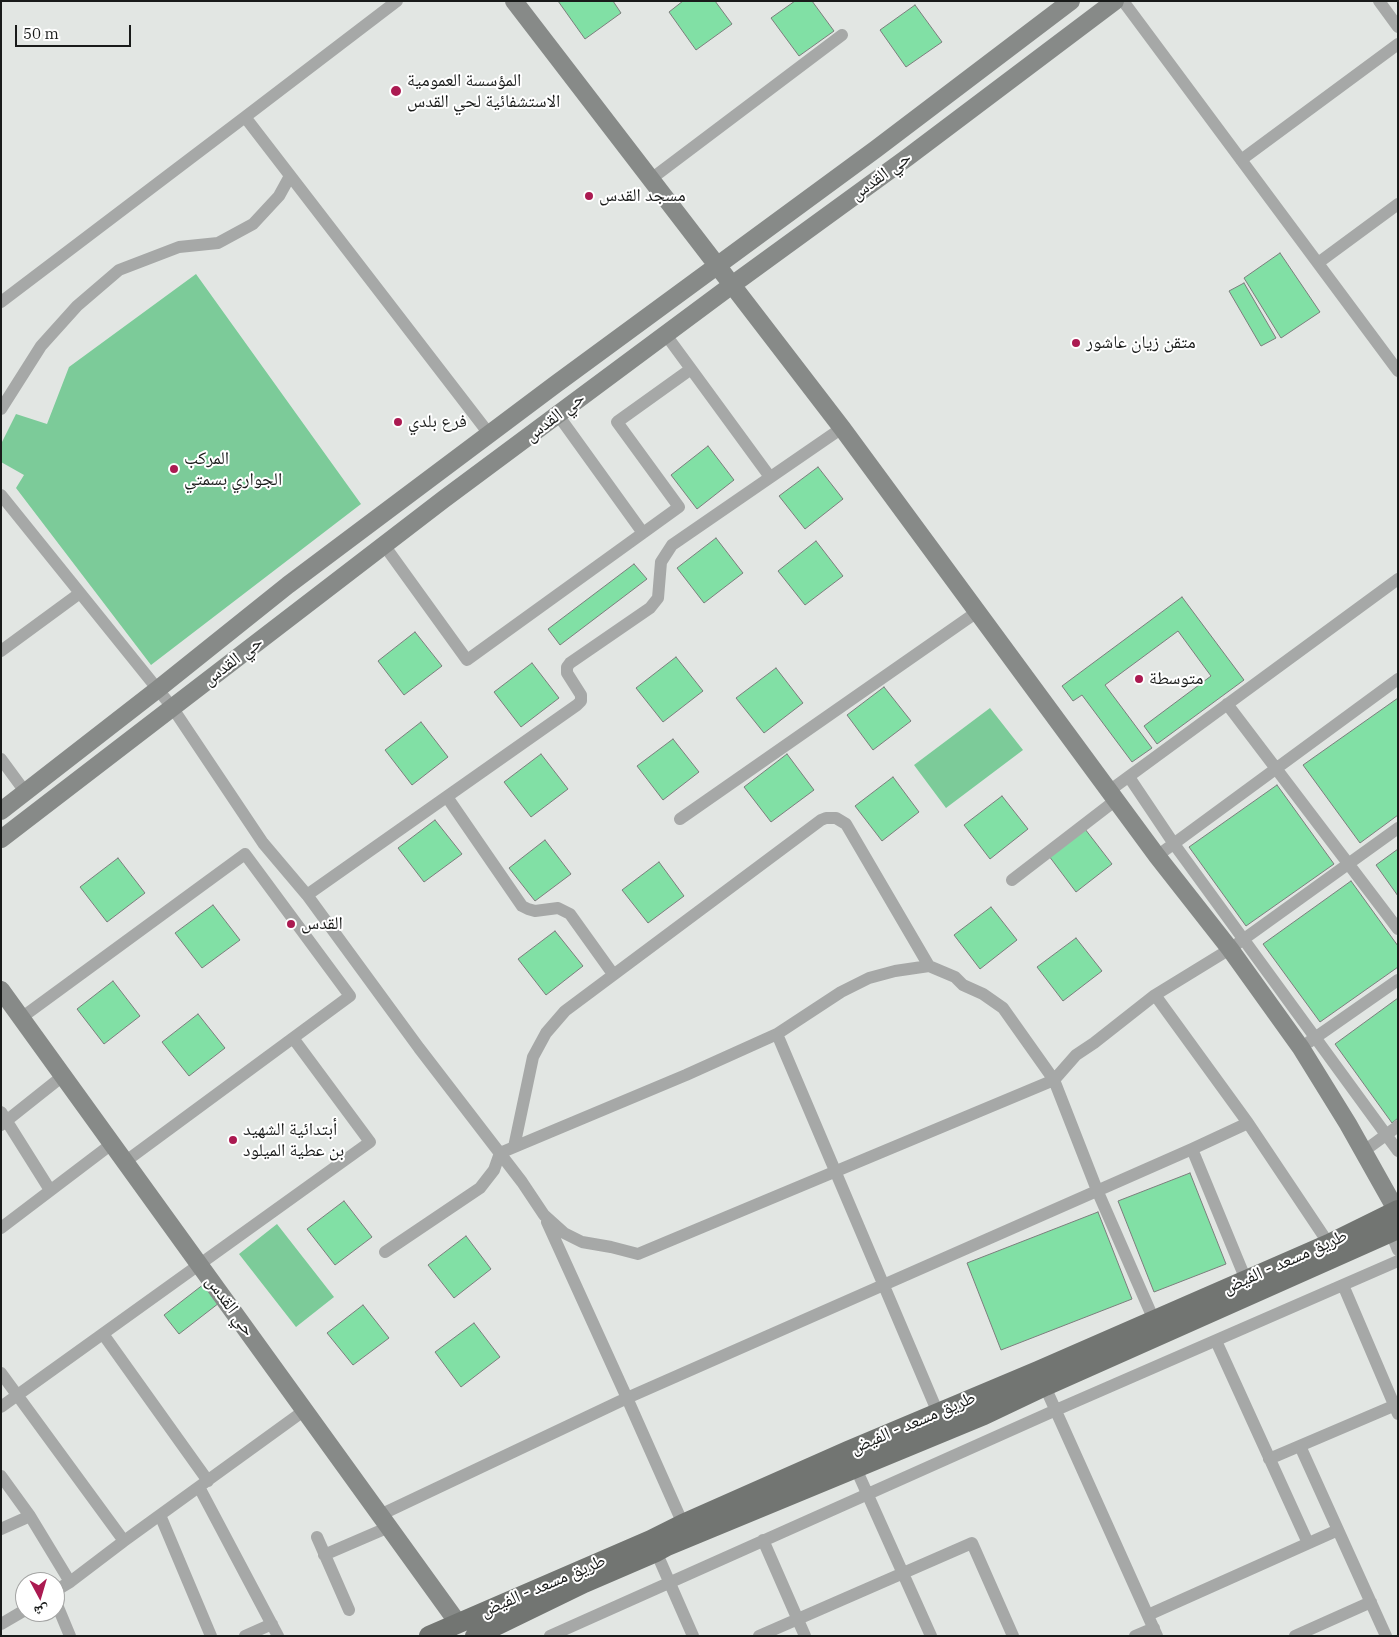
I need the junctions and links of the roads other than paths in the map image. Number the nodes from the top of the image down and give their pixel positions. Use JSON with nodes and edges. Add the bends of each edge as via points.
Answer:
{"nodes":[{"id":1,"x":397,"y":1,"type":"edge"},
{"id":2,"x":514,"y":1,"type":"edge"},
{"id":3,"x":1071,"y":1,"type":"edge"},
{"id":4,"x":1115,"y":1,"type":"edge"},
{"id":5,"x":1123,"y":1,"type":"edge"},
{"id":6,"x":1379,"y":1,"type":"edge"},
{"id":7,"x":1398,"y":27,"type":"edge"},
{"id":8,"x":842,"y":36,"type":"dead end"},
{"id":9,"x":1398,"y":44,"type":"edge"},
{"id":10,"x":245,"y":117,"type":"junction"},
{"id":11,"x":918,"y":118,"type":"junction"},
{"id":12,"x":933,"y":138,"type":"junction"},
{"id":13,"x":1241,"y":160,"type":"junction"},
{"id":14,"x":290,"y":176,"type":"junction"},
{"id":15,"x":651,"y":179,"type":"junction"},
{"id":16,"x":1398,"y":204,"type":"edge"},
{"id":17,"x":1318,"y":263,"type":"junction"},
{"id":18,"x":719,"y":266,"type":"junction"},
{"id":19,"x":732,"y":285,"type":"junction"},
{"id":20,"x":1,"y":302,"type":"edge"},
{"id":21,"x":666,"y":334,"type":"junction"},
{"id":22,"x":691,"y":369,"type":"junction"},
{"id":23,"x":1397,"y":369,"type":"edge"},
{"id":24,"x":1,"y":409,"type":"edge"},
{"id":25,"x":558,"y":415,"type":"junction"},
{"id":26,"x":842,"y":428,"type":"junction"},
{"id":27,"x":490,"y":434,"type":"junction"},
{"id":28,"x":770,"y":477,"type":"junction"},
{"id":29,"x":1,"y":495,"type":"edge"},
{"id":30,"x":643,"y":533,"type":"junction"},
{"id":31,"x":384,"y":545,"type":"junction"},
{"id":32,"x":1398,"y":579,"type":"edge"},
{"id":33,"x":80,"y":593,"type":"junction"},
{"id":34,"x":977,"y":612,"type":"junction"},
{"id":35,"x":1,"y":651,"type":"edge"},
{"id":36,"x":1398,"y":679,"type":"edge"},
{"id":37,"x":158,"y":689,"type":"junction"},
{"id":38,"x":1227,"y":704,"type":"junction"},
{"id":39,"x":172,"y":707,"type":"junction"},
{"id":40,"x":1,"y":760,"type":"edge"},
{"id":41,"x":1275,"y":769,"type":"junction"},
{"id":42,"x":1129,"y":777,"type":"junction"},
{"id":43,"x":26,"y":792,"type":"junction"},
{"id":44,"x":1112,"y":796,"type":"junction"},
{"id":45,"x":447,"y":797,"type":"junction"},
{"id":46,"x":1,"y":811,"type":"edge"},
{"id":47,"x":680,"y":819,"type":"dead end"},
{"id":48,"x":1398,"y":828,"type":"edge"},
{"id":49,"x":1,"y":839,"type":"edge"},
{"id":50,"x":263,"y":843,"type":"junction"},
{"id":51,"x":1174,"y":844,"type":"junction"},
{"id":52,"x":245,"y":854,"type":"junction"},
{"id":53,"x":1157,"y":856,"type":"junction"},
{"id":54,"x":1348,"y":865,"type":"junction"},
{"id":55,"x":1012,"y":880,"type":"dead end"},
{"id":56,"x":307,"y":896,"type":"junction"},
{"id":57,"x":1398,"y":929,"type":"edge"},
{"id":58,"x":1237,"y":944,"type":"junction"},
{"id":59,"x":929,"y":966,"type":"junction"},
{"id":60,"x":613,"y":974,"type":"junction"},
{"id":61,"x":1398,"y":980,"type":"edge"},
{"id":62,"x":1,"y":990,"type":"edge"},
{"id":63,"x":1155,"y":995,"type":"junction"},
{"id":64,"x":21,"y":1018,"type":"junction"},
{"id":65,"x":776,"y":1034,"type":"junction"},
{"id":66,"x":293,"y":1038,"type":"junction"},
{"id":67,"x":1315,"y":1038,"type":"junction"},
{"id":68,"x":1301,"y":1048,"type":"junction"},
{"id":69,"x":64,"y":1075,"type":"junction"},
{"id":70,"x":1054,"y":1080,"type":"junction"},
{"id":71,"x":3,"y":1119,"type":"edge"},
{"id":72,"x":1248,"y":1123,"type":"junction"},
{"id":73,"x":1398,"y":1126,"type":"edge"},
{"id":74,"x":1386,"y":1134,"type":"junction"},
{"id":75,"x":112,"y":1143,"type":"junction"},
{"id":76,"x":514,"y":1147,"type":"junction"},
{"id":77,"x":1192,"y":1149,"type":"junction"},
{"id":78,"x":1398,"y":1150,"type":"edge"},
{"id":79,"x":1364,"y":1151,"type":"junction"},
{"id":80,"x":500,"y":1153,"type":"junction"},
{"id":81,"x":126,"y":1161,"type":"junction"},
{"id":82,"x":835,"y":1172,"type":"junction"},
{"id":83,"x":50,"y":1190,"type":"junction"},
{"id":84,"x":1097,"y":1190,"type":"junction"},
{"id":85,"x":544,"y":1216,"type":"junction"},
{"id":86,"x":1396,"y":1224,"type":"edge"},
{"id":87,"x":1,"y":1228,"type":"edge"},
{"id":88,"x":1329,"y":1244,"type":"junction"},
{"id":89,"x":385,"y":1252,"type":"dead end"},
{"id":90,"x":1398,"y":1261,"type":"edge"},
{"id":91,"x":200,"y":1264,"type":"junction"},
{"id":92,"x":1246,"y":1280,"type":"junction"},
{"id":93,"x":884,"y":1285,"type":"junction"},
{"id":94,"x":1342,"y":1285,"type":"junction"},
{"id":95,"x":1158,"y":1327,"type":"junction"},
{"id":96,"x":103,"y":1334,"type":"junction"},
{"id":97,"x":1216,"y":1341,"type":"junction"},
{"id":98,"x":1,"y":1372,"type":"edge"},
{"id":99,"x":1042,"y":1379,"type":"junction"},
{"id":100,"x":18,"y":1395,"type":"junction"},
{"id":101,"x":627,"y":1398,"type":"junction"},
{"id":102,"x":1,"y":1407,"type":"edge"},
{"id":103,"x":1397,"y":1408,"type":"edge"},
{"id":104,"x":305,"y":1410,"type":"junction"},
{"id":105,"x":1056,"y":1410,"type":"junction"},
{"id":106,"x":938,"y":1413,"type":"junction"},
{"id":107,"x":1300,"y":1446,"type":"junction"},
{"id":108,"x":852,"y":1459,"type":"junction"},
{"id":109,"x":1269,"y":1459,"type":"junction"},
{"id":110,"x":1,"y":1476,"type":"edge"},
{"id":111,"x":203,"y":1484,"type":"junction"},
{"id":112,"x":867,"y":1494,"type":"junction"},
{"id":113,"x":160,"y":1515,"type":"junction"},
{"id":114,"x":30,"y":1516,"type":"junction"},
{"id":115,"x":385,"y":1521,"type":"junction"},
{"id":116,"x":683,"y":1524,"type":"junction"},
{"id":117,"x":1,"y":1529,"type":"edge"},
{"id":118,"x":1338,"y":1530,"type":"junction"},
{"id":119,"x":316,"y":1537,"type":"dead end"},
{"id":120,"x":763,"y":1540,"type":"junction"},
{"id":121,"x":124,"y":1541,"type":"junction"},
{"id":122,"x":1308,"y":1543,"type":"junction"},
{"id":123,"x":653,"y":1546,"type":"junction"},
{"id":124,"x":324,"y":1555,"type":"junction"},
{"id":125,"x":903,"y":1573,"type":"junction"},
{"id":126,"x":70,"y":1582,"type":"junction"},
{"id":127,"x":669,"y":1582,"type":"junction"},
{"id":128,"x":65,"y":1585,"type":"edge"},
{"id":129,"x":1371,"y":1602,"type":"junction"},
{"id":130,"x":349,"y":1610,"type":"dead end"},
{"id":131,"x":1148,"y":1615,"type":"junction"},
{"id":132,"x":15,"y":1616,"type":"edge"},
{"id":133,"x":798,"y":1619,"type":"junction"},
{"id":134,"x":64,"y":1622,"type":"edge"},
{"id":135,"x":1,"y":1624,"type":"edge"},
{"id":136,"x":272,"y":1624,"type":"junction"},
{"id":137,"x":460,"y":1629,"type":"edge"},
{"id":138,"x":1155,"y":1632,"type":"edge"},
{"id":139,"x":70,"y":1636,"type":"edge"},
{"id":140,"x":211,"y":1636,"type":"edge"},
{"id":141,"x":245,"y":1636,"type":"edge"},
{"id":142,"x":278,"y":1636,"type":"edge"},
{"id":143,"x":429,"y":1636,"type":"edge"},
{"id":144,"x":475,"y":1636,"type":"edge"},
{"id":145,"x":550,"y":1636,"type":"edge"},
{"id":146,"x":694,"y":1636,"type":"edge"},
{"id":147,"x":758,"y":1636,"type":"edge"},
{"id":148,"x":805,"y":1636,"type":"edge"},
{"id":149,"x":931,"y":1636,"type":"edge"},
{"id":150,"x":1013,"y":1636,"type":"edge"},
{"id":151,"x":1136,"y":1636,"type":"edge"},
{"id":152,"x":1295,"y":1636,"type":"edge"},
{"id":153,"x":1386,"y":1636,"type":"edge"}],
"edges":[{"from":1,"to":10,"type":"street"},
{"from":2,"to":15,"type":"street"},
{"from":3,"to":11,"type":"street"},
{"from":4,"to":12,"type":"street","name":"حي القدس"},
{"from":5,"to":13,"type":"street"},
{"from":6,"to":7,"type":"street"},
{"from":8,"to":15,"type":"street"},
{"from":9,"to":13,"type":"street"},
{"from":10,"to":14,"type":"street"},
{"from":10,"to":20,"type":"street"},
{"from":11,"to":12,"type":"street"},
{"from":11,"to":18,"type":"street"},
{"from":12,"to":19,"type":"street","name":"حي القدس"},
{"from":13,"to":17,"type":"street"},
{"from":14,"to":24,"type":"street","via":[[279,196],[253,224],[218,243],[178,247],[120,270],[77,306],[41,346]]},
{"from":14,"to":27,"type":"street"},
{"from":15,"to":18,"type":"street"},
{"from":16,"to":17,"type":"street"},
{"from":17,"to":23,"type":"street"},
{"from":18,"to":19,"type":"street"},
{"from":18,"to":27,"type":"street"},
{"from":19,"to":21,"type":"street","name":"حي القدس"},
{"from":19,"to":26,"type":"street"},
{"from":21,"to":22,"type":"street"},
{"from":21,"to":25,"type":"street","name":"حي القدس"},
{"from":22,"to":28,"type":"street"},
{"from":22,"to":30,"type":"street","via":[[617,422],[678,507]]},
{"from":25,"to":30,"type":"street"},
{"from":25,"to":31,"type":"street","name":"حي القدس"},
{"from":26,"to":28,"type":"street"},
{"from":26,"to":34,"type":"street"},
{"from":27,"to":37,"type":"street","via":[[288,585]]},
{"from":28,"to":45,"type":"street","via":[[672,545],[661,562],[658,598],[650,608],[570,663],[567,673],[581,695],[577,705]]},
{"from":29,"to":33,"type":"street"},
{"from":30,"to":31,"type":"street","via":[[467,660]]},
{"from":31,"to":39,"type":"street","name":"حي القدس"},
{"from":32,"to":38,"type":"street"},
{"from":33,"to":35,"type":"street"},
{"from":33,"to":37,"type":"street"},
{"from":34,"to":44,"type":"street"},
{"from":34,"to":47,"type":"street"},
{"from":36,"to":41,"type":"street"},
{"from":37,"to":39,"type":"street"},
{"from":37,"to":43,"type":"street"},
{"from":38,"to":41,"type":"street"},
{"from":38,"to":42,"type":"street"},
{"from":39,"to":49,"type":"street","name":"حي القدس"},
{"from":39,"to":50,"type":"street"},
{"from":40,"to":43,"type":"street"},
{"from":41,"to":51,"type":"street"},
{"from":41,"to":54,"type":"street"},
{"from":42,"to":44,"type":"street"},
{"from":42,"to":51,"type":"street"},
{"from":43,"to":46,"type":"street"},
{"from":44,"to":53,"type":"street"},
{"from":44,"to":55,"type":"street"},
{"from":45,"to":56,"type":"street"},
{"from":45,"to":60,"type":"street","via":[[522,906],[535,911],[558,908],[570,914]]},
{"from":48,"to":54,"type":"street"},
{"from":50,"to":52,"type":"street"},
{"from":50,"to":56,"type":"street"},
{"from":51,"to":53,"type":"street"},
{"from":51,"to":58,"type":"street"},
{"from":52,"to":64,"type":"street"},
{"from":52,"to":66,"type":"street","via":[[350,996]]},
{"from":53,"to":58,"type":"street"},
{"from":54,"to":57,"type":"street"},
{"from":54,"to":58,"type":"street"},
{"from":56,"to":80,"type":"street"},
{"from":58,"to":63,"type":"street"},
{"from":58,"to":67,"type":"street"},
{"from":58,"to":68,"type":"street"},
{"from":59,"to":60,"type":"street","via":[[846,824],[831,817],[821,820]]},
{"from":59,"to":65,"type":"street","via":[[869,978]]},
{"from":59,"to":70,"type":"street","via":[[955,977],[1003,1008]]},
{"from":60,"to":76,"type":"street","via":[[565,1011],[539,1045],[533,1057]]},
{"from":61,"to":67,"type":"street"},
{"from":62,"to":64,"type":"street","name":"حي القدس"},
{"from":63,"to":70,"type":"street","via":[[1076,1055]]},
{"from":63,"to":72,"type":"street"},
{"from":64,"to":69,"type":"street","name":"حي القدس"},
{"from":65,"to":76,"type":"street"},
{"from":65,"to":82,"type":"street"},
{"from":66,"to":81,"type":"street"},
{"from":66,"to":91,"type":"street","via":[[370,1142]]},
{"from":67,"to":68,"type":"street"},
{"from":67,"to":74,"type":"street"},
{"from":68,"to":79,"type":"street"},
{"from":69,"to":71,"type":"street"},
{"from":69,"to":75,"type":"street","name":"حي القدس"},
{"from":70,"to":82,"type":"street"},
{"from":70,"to":84,"type":"street"},
{"from":71,"to":83,"type":"street"},
{"from":72,"to":77,"type":"street"},
{"from":72,"to":88,"type":"street"},
{"from":73,"to":74,"type":"street"},
{"from":74,"to":78,"type":"street"},
{"from":74,"to":79,"type":"street"},
{"from":75,"to":81,"type":"street","name":"حي القدس"},
{"from":75,"to":83,"type":"street"},
{"from":76,"to":80,"type":"street"},
{"from":77,"to":84,"type":"street"},
{"from":77,"to":92,"type":"street"},
{"from":79,"to":86,"type":"street"},
{"from":80,"to":85,"type":"street"},
{"from":80,"to":89,"type":"street","via":[[494,1170],[480,1188]]},
{"from":81,"to":91,"type":"street","name":"حي القدس"},
{"from":82,"to":85,"type":"street","via":[[638,1254],[582,1242],[564,1233]]},
{"from":82,"to":93,"type":"street"},
{"from":83,"to":87,"type":"street"},
{"from":84,"to":93,"type":"street"},
{"from":84,"to":95,"type":"street"},
{"from":85,"to":101,"type":"street"},
{"from":86,"to":88,"type":"main road","name":"طريق مسعد - الفيض"},
{"from":86,"to":95,"type":"main road","name":"طريق مسعد - الفيض"},
{"from":88,"to":92,"type":"main road","name":"طريق مسعد - الفيض"},
{"from":90,"to":94,"type":"street"},
{"from":91,"to":96,"type":"street"},
{"from":91,"to":104,"type":"street","name":"حي القدس"},
{"from":92,"to":95,"type":"main road","name":"طريق مسعد - الفيض"},
{"from":93,"to":101,"type":"street"},
{"from":93,"to":106,"type":"street"},
{"from":94,"to":97,"type":"street"},
{"from":94,"to":103,"type":"street"},
{"from":95,"to":99,"type":"main road","name":"طريق مسعد - الفيض"},
{"from":96,"to":100,"type":"street"},
{"from":96,"to":111,"type":"street"},
{"from":97,"to":105,"type":"street"},
{"from":97,"to":109,"type":"street"},
{"from":98,"to":100,"type":"street"},
{"from":99,"to":105,"type":"street"},
{"from":99,"to":106,"type":"main road","name":"طريق مسعد - الفيض"},
{"from":99,"to":108,"type":"main road","name":"طريق مسعد - الفيض","via":[[984,1415]]},
{"from":100,"to":102,"type":"street"},
{"from":100,"to":121,"type":"street"},
{"from":101,"to":115,"type":"street"},
{"from":101,"to":116,"type":"street"},
{"from":103,"to":107,"type":"street"},
{"from":104,"to":111,"type":"street"},
{"from":104,"to":115,"type":"street","name":"حي القدس"},
{"from":105,"to":112,"type":"street"},
{"from":105,"to":131,"type":"street"},
{"from":106,"to":108,"type":"main road","name":"طريق مسعد - الفيض"},
{"from":107,"to":109,"type":"street"},
{"from":107,"to":118,"type":"street"},
{"from":108,"to":112,"type":"street"},
{"from":108,"to":116,"type":"main road","name":"طريق مسعد - الفيض"},
{"from":108,"to":123,"type":"main road","name":"طريق مسعد - الفيض","via":[[667,1546]]},
{"from":109,"to":122,"type":"street"},
{"from":110,"to":114,"type":"street"},
{"from":111,"to":113,"type":"street"},
{"from":111,"to":136,"type":"street"},
{"from":112,"to":120,"type":"street"},
{"from":112,"to":125,"type":"street"},
{"from":113,"to":121,"type":"street"},
{"from":113,"to":140,"type":"street"},
{"from":114,"to":117,"type":"street"},
{"from":114,"to":126,"type":"street"},
{"from":115,"to":124,"type":"street"},
{"from":115,"to":137,"type":"street","name":"حي القدس"},
{"from":116,"to":123,"type":"main road","name":"طريق مسعد - الفيض"},
{"from":118,"to":122,"type":"street"},
{"from":118,"to":129,"type":"street"},
{"from":119,"to":124,"type":"street"},
{"from":120,"to":127,"type":"street"},
{"from":120,"to":133,"type":"street"},
{"from":121,"to":126,"type":"street"},
{"from":122,"to":131,"type":"street"},
{"from":123,"to":127,"type":"street"},
{"from":123,"to":137,"type":"main road","name":"طريق مسعد - الفيض"},
{"from":123,"to":144,"type":"main road","name":"طريق مسعد - الفيض"},
{"from":124,"to":130,"type":"street"},
{"from":125,"to":133,"type":"street"},
{"from":125,"to":149,"type":"street"},
{"from":125,"to":150,"type":"street","via":[[972,1543]]},
{"from":126,"to":128,"type":"street"},
{"from":127,"to":145,"type":"street"},
{"from":127,"to":146,"type":"street"},
{"from":129,"to":152,"type":"street"},
{"from":129,"to":153,"type":"street"},
{"from":131,"to":138,"type":"street"},
{"from":132,"to":135,"type":"street"},
{"from":133,"to":147,"type":"street"},
{"from":133,"to":148,"type":"street"},
{"from":134,"to":139,"type":"street"},
{"from":136,"to":141,"type":"street"},
{"from":136,"to":142,"type":"street"},
{"from":137,"to":143,"type":"main road","name":"طريق مسعد - الفيض"},
{"from":138,"to":151,"type":"street"}]}
